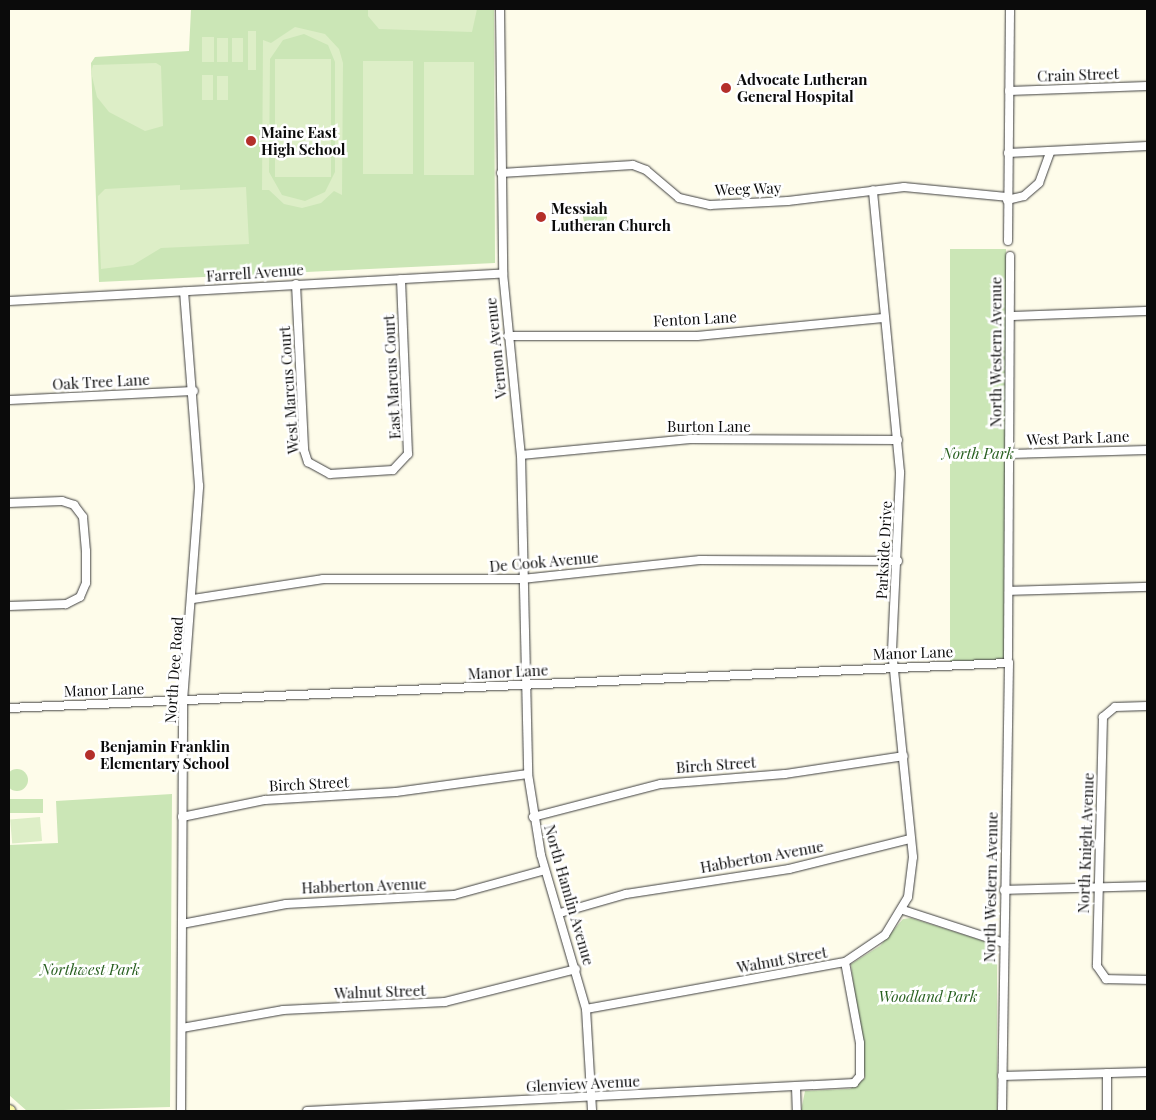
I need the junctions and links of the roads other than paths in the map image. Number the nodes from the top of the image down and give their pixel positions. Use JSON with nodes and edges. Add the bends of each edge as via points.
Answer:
{"nodes":[{"id":1,"x":500,"y":9,"type":"edge"},
{"id":2,"x":1010,"y":9,"type":"edge"},
{"id":3,"x":1147,"y":86,"type":"edge"},
{"id":4,"x":1009,"y":91,"type":"junction"},
{"id":5,"x":1147,"y":146,"type":"edge"},
{"id":6,"x":1050,"y":152,"type":"junction"},
{"id":7,"x":1008,"y":153,"type":"junction"},
{"id":8,"x":501,"y":173,"type":"junction"},
{"id":9,"x":873,"y":190,"type":"junction"},
{"id":10,"x":1007,"y":198,"type":"junction"},
{"id":11,"x":1008,"y":241,"type":"dead end"},
{"id":12,"x":1010,"y":256,"type":"dead end"},
{"id":13,"x":503,"y":273,"type":"junction"},
{"id":14,"x":401,"y":279,"type":"junction"},
{"id":15,"x":296,"y":284,"type":"junction"},
{"id":16,"x":184,"y":292,"type":"junction"},
{"id":17,"x":9,"y":301,"type":"edge"},
{"id":18,"x":1147,"y":312,"type":"edge"},
{"id":19,"x":1010,"y":316,"type":"junction"},
{"id":20,"x":884,"y":318,"type":"junction"},
{"id":21,"x":508,"y":336,"type":"junction"},
{"id":22,"x":194,"y":391,"type":"junction"},
{"id":23,"x":9,"y":400,"type":"edge"},
{"id":24,"x":898,"y":440,"type":"junction"},
{"id":25,"x":1147,"y":450,"type":"edge"},
{"id":26,"x":1010,"y":454,"type":"junction"},
{"id":27,"x":521,"y":455,"type":"junction"},
{"id":28,"x":366,"y":472,"type":"joint"},
{"id":29,"x":9,"y":503,"type":"edge"},
{"id":30,"x":898,"y":561,"type":"junction"},
{"id":31,"x":522,"y":580,"type":"junction"},
{"id":32,"x":1147,"y":587,"type":"edge"},
{"id":33,"x":1009,"y":590,"type":"junction"},
{"id":34,"x":193,"y":599,"type":"junction"},
{"id":35,"x":9,"y":606,"type":"edge"},
{"id":36,"x":1008,"y":661,"type":"junction"},
{"id":37,"x":894,"y":667,"type":"junction"},
{"id":38,"x":523,"y":685,"type":"junction"},
{"id":39,"x":183,"y":701,"type":"junction"},
{"id":40,"x":1147,"y":706,"type":"edge"},
{"id":41,"x":9,"y":708,"type":"edge"},
{"id":42,"x":904,"y":756,"type":"junction"},
{"id":43,"x":528,"y":774,"type":"junction"},
{"id":44,"x":182,"y":817,"type":"junction"},
{"id":45,"x":534,"y":817,"type":"junction"},
{"id":46,"x":910,"y":839,"type":"junction"},
{"id":47,"x":545,"y":870,"type":"junction"},
{"id":48,"x":1147,"y":886,"type":"edge"},
{"id":49,"x":1100,"y":888,"type":"junction"},
{"id":50,"x":1004,"y":890,"type":"junction"},
{"id":51,"x":903,"y":910,"type":"junction"},
{"id":52,"x":560,"y":913,"type":"junction"},
{"id":53,"x":182,"y":924,"type":"junction"},
{"id":54,"x":1004,"y":943,"type":"junction"},
{"id":55,"x":845,"y":962,"type":"junction"},
{"id":56,"x":576,"y":969,"type":"junction"},
{"id":57,"x":1147,"y":980,"type":"edge"},
{"id":58,"x":586,"y":1009,"type":"junction"},
{"id":59,"x":182,"y":1028,"type":"junction"},
{"id":60,"x":1147,"y":1072,"type":"edge"},
{"id":61,"x":1106,"y":1073,"type":"junction"},
{"id":62,"x":1002,"y":1076,"type":"junction"},
{"id":63,"x":796,"y":1087,"type":"junction"},
{"id":64,"x":592,"y":1097,"type":"junction"},
{"id":65,"x":386,"y":1109,"type":"edge"},
{"id":66,"x":181,"y":1111,"type":"edge"},
{"id":67,"x":307,"y":1111,"type":"edge"},
{"id":68,"x":592,"y":1111,"type":"edge"},
{"id":69,"x":797,"y":1111,"type":"edge"},
{"id":70,"x":1002,"y":1111,"type":"edge"},
{"id":71,"x":1106,"y":1111,"type":"edge"}],
"edges":[{"from":1,"to":8,"type":"street","name":"Vernon Avenue"},
{"from":2,"to":4,"type":"street"},
{"from":3,"to":4,"type":"street","name":"Crain Street"},
{"from":4,"to":7,"type":"street"},
{"from":5,"to":6,"type":"street"},
{"from":6,"to":7,"type":"street"},
{"from":6,"to":10,"type":"street","via":[[1039,183],[1024,196]]},
{"from":7,"to":10,"type":"street"},
{"from":8,"to":9,"type":"street","name":"Weeg Way","via":[[633,165],[646,170],[679,198],[710,204],[788,201]]},
{"from":8,"to":13,"type":"street","name":"Vernon Avenue"},
{"from":9,"to":10,"type":"street","name":"Weeg Way","via":[[904,187]]},
{"from":9,"to":20,"type":"street","name":"Parkside Drive"},
{"from":10,"to":11,"type":"street"},
{"from":12,"to":19,"type":"street","name":"North Western Avenue"},
{"from":13,"to":14,"type":"street","name":"Farrell Avenue"},
{"from":13,"to":21,"type":"street","name":"Vernon Avenue"},
{"from":14,"to":15,"type":"street","name":"Farrell Avenue"},
{"from":14,"to":28,"type":"street","name":"East Marcus Court","via":[[408,454],[393,470]]},
{"from":15,"to":16,"type":"street","name":"Farrell Avenue"},
{"from":15,"to":28,"type":"street","name":"West Marcus Court","via":[[308,462],[330,474]]},
{"from":16,"to":17,"type":"street","name":"Farrell Avenue"},
{"from":16,"to":22,"type":"street","name":"North Dee Road"},
{"from":18,"to":19,"type":"street"},
{"from":19,"to":26,"type":"street","name":"North Western Avenue"},
{"from":20,"to":21,"type":"street","name":"Fenton Lane","via":[[690,336]]},
{"from":20,"to":24,"type":"street","name":"Parkside Drive"},
{"from":21,"to":27,"type":"street","name":"Vernon Avenue"},
{"from":22,"to":23,"type":"street","name":"Oak Tree Lane"},
{"from":22,"to":34,"type":"street","name":"North Dee Road","via":[[199,486]]},
{"from":24,"to":27,"type":"street","name":"Burton Lane","via":[[690,439]]},
{"from":24,"to":30,"type":"street","name":"Parkside Drive"},
{"from":25,"to":26,"type":"street","name":"West Park Lane"},
{"from":26,"to":33,"type":"street","name":"North Western Avenue"},
{"from":27,"to":31,"type":"street","name":"Vernon Avenue"},
{"from":29,"to":35,"type":"street","via":[[62,500],[74,505],[83,517],[86,551],[86,583],[80,597],[66,604]]},
{"from":30,"to":31,"type":"street","name":"De Cook Avenue","via":[[700,560]]},
{"from":30,"to":37,"type":"street","name":"Parkside Drive"},
{"from":31,"to":34,"type":"street","name":"De Cook Avenue","via":[[323,580]]},
{"from":31,"to":38,"type":"street","name":"Vernon Avenue"},
{"from":32,"to":33,"type":"street"},
{"from":33,"to":36,"type":"street","name":"North Western Avenue"},
{"from":34,"to":39,"type":"street","name":"North Dee Road"},
{"from":36,"to":37,"type":"street","name":"Manor Lane"},
{"from":36,"to":50,"type":"street","name":"North Western Avenue"},
{"from":37,"to":38,"type":"street","name":"Manor Lane"},
{"from":37,"to":42,"type":"street","name":"Parkside Drive"},
{"from":38,"to":39,"type":"street","name":"Manor Lane"},
{"from":38,"to":43,"type":"street","name":"North Hamlin Avenue"},
{"from":39,"to":41,"type":"street","name":"Manor Lane"},
{"from":39,"to":44,"type":"street","name":"North Dee Road"},
{"from":40,"to":49,"type":"street","name":"North Knight Avenue","via":[[1107,711],[1102,722]]},
{"from":42,"to":45,"type":"street","name":"Birch Street","via":[[785,774],[661,784]]},
{"from":42,"to":46,"type":"street","name":"Parkside Drive"},
{"from":43,"to":44,"type":"street","name":"Birch Street","via":[[396,792],[265,800]]},
{"from":43,"to":45,"type":"street","name":"North Hamlin Avenue"},
{"from":44,"to":53,"type":"street","name":"North Dee Road"},
{"from":45,"to":47,"type":"street","name":"North Hamlin Avenue"},
{"from":46,"to":51,"type":"street","name":"Parkside Drive","via":[[912,878]]},
{"from":46,"to":52,"type":"street","name":"Habberton Avenue","via":[[789,870],[626,894]]},
{"from":47,"to":52,"type":"street","name":"North Hamlin Avenue"},
{"from":47,"to":53,"type":"street","name":"Habberton Avenue","via":[[454,895],[286,904]]},
{"from":48,"to":49,"type":"street"},
{"from":49,"to":50,"type":"street"},
{"from":49,"to":57,"type":"street","name":"North Knight Avenue","via":[[1100,976],[1114,981]]},
{"from":50,"to":54,"type":"street","name":"North Western Avenue"},
{"from":51,"to":54,"type":"street"},
{"from":51,"to":55,"type":"street","name":"Walnut Street","via":[[876,944]]},
{"from":52,"to":56,"type":"street","name":"North Hamlin Avenue"},
{"from":53,"to":59,"type":"street","name":"North Dee Road"},
{"from":54,"to":62,"type":"street","name":"North Western Avenue"},
{"from":55,"to":58,"type":"street","name":"Walnut Street"},
{"from":55,"to":63,"type":"street","name":"Glenview Avenue","via":[[860,1043],[858,1080]]},
{"from":56,"to":58,"type":"street","name":"North Hamlin Avenue"},
{"from":56,"to":59,"type":"street","name":"Walnut Street","via":[[445,1002],[283,1010]]},
{"from":58,"to":64,"type":"street","name":"North Hamlin Avenue"},
{"from":59,"to":66,"type":"street","name":"North Dee Road"},
{"from":60,"to":61,"type":"street"},
{"from":61,"to":62,"type":"street"},
{"from":61,"to":71,"type":"street"},
{"from":62,"to":70,"type":"street","name":"North Western Avenue"},
{"from":63,"to":64,"type":"street","name":"Glenview Avenue"},
{"from":63,"to":69,"type":"street"},
{"from":64,"to":65,"type":"street","name":"Glenview Avenue"},
{"from":64,"to":68,"type":"street","name":"North Hamlin Avenue"},
{"from":65,"to":67,"type":"street","name":"Glenview Avenue"}]}
